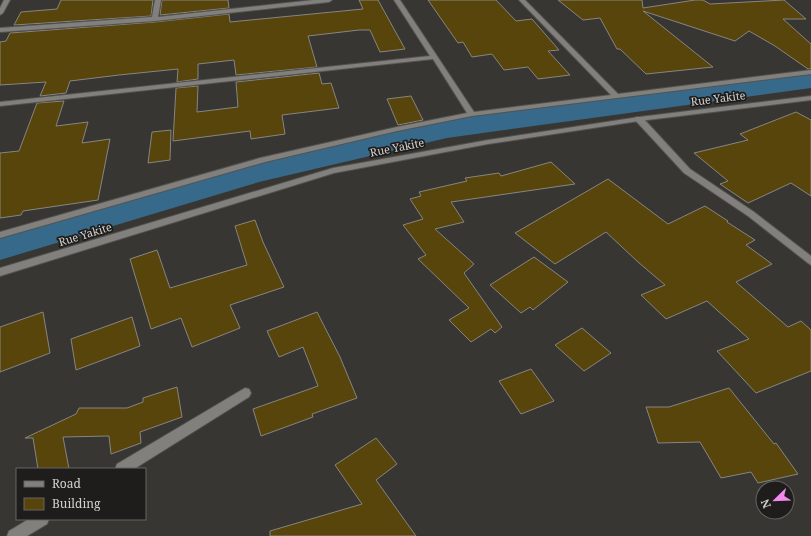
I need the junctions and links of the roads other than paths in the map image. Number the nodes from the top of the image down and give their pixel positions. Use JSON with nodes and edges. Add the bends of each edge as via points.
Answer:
{"nodes":[{"id":1,"x":7,"y":0,"type":"edge"},
{"id":2,"x":158,"y":0,"type":"edge"},
{"id":3,"x":329,"y":0,"type":"edge"},
{"id":4,"x":397,"y":0,"type":"edge"},
{"id":5,"x":522,"y":0,"type":"edge"},
{"id":6,"x":281,"y":3,"type":"edge"},
{"id":7,"x":0,"y":12,"type":"edge"},
{"id":8,"x":155,"y":19,"type":"junction"},
{"id":9,"x":0,"y":30,"type":"edge"},
{"id":10,"x":435,"y":57,"type":"junction"},
{"id":11,"x":811,"y":72,"type":"edge"},
{"id":12,"x":616,"y":96,"type":"junction"},
{"id":13,"x":811,"y":98,"type":"edge"},
{"id":14,"x":0,"y":104,"type":"edge"},
{"id":15,"x":472,"y":114,"type":"junction"},
{"id":16,"x":639,"y":120,"type":"junction"},
{"id":17,"x":0,"y":235,"type":"edge"},
{"id":18,"x":811,"y":261,"type":"edge"},
{"id":19,"x":0,"y":272,"type":"edge"},
{"id":20,"x":245,"y":393,"type":"dead end"},
{"id":21,"x":124,"y":468,"type":"edge"},
{"id":22,"x":40,"y":520,"type":"edge"},
{"id":23,"x":14,"y":536,"type":"edge"}],
"edges":[{"from":1,"to":7,"type":"street"},
{"from":2,"to":8,"type":"street"},
{"from":3,"to":6,"type":"street"},
{"from":4,"to":10,"type":"street"},
{"from":5,"to":12,"type":"street"},
{"from":6,"to":8,"type":"street"},
{"from":8,"to":9,"type":"street"},
{"from":10,"to":14,"type":"street"},
{"from":10,"to":15,"type":"street"},
{"from":11,"to":12,"type":"street"},
{"from":12,"to":15,"type":"street"},
{"from":13,"to":16,"type":"street","name":"Rue Yakite"},
{"from":15,"to":17,"type":"street","via":[[263,160]]},
{"from":16,"to":18,"type":"street","via":[[687,171],[751,214]]},
{"from":16,"to":19,"type":"street","name":"Rue Yakite","via":[[488,142],[333,171]]},
{"from":20,"to":21,"type":"street"},
{"from":22,"to":23,"type":"street"}]}
